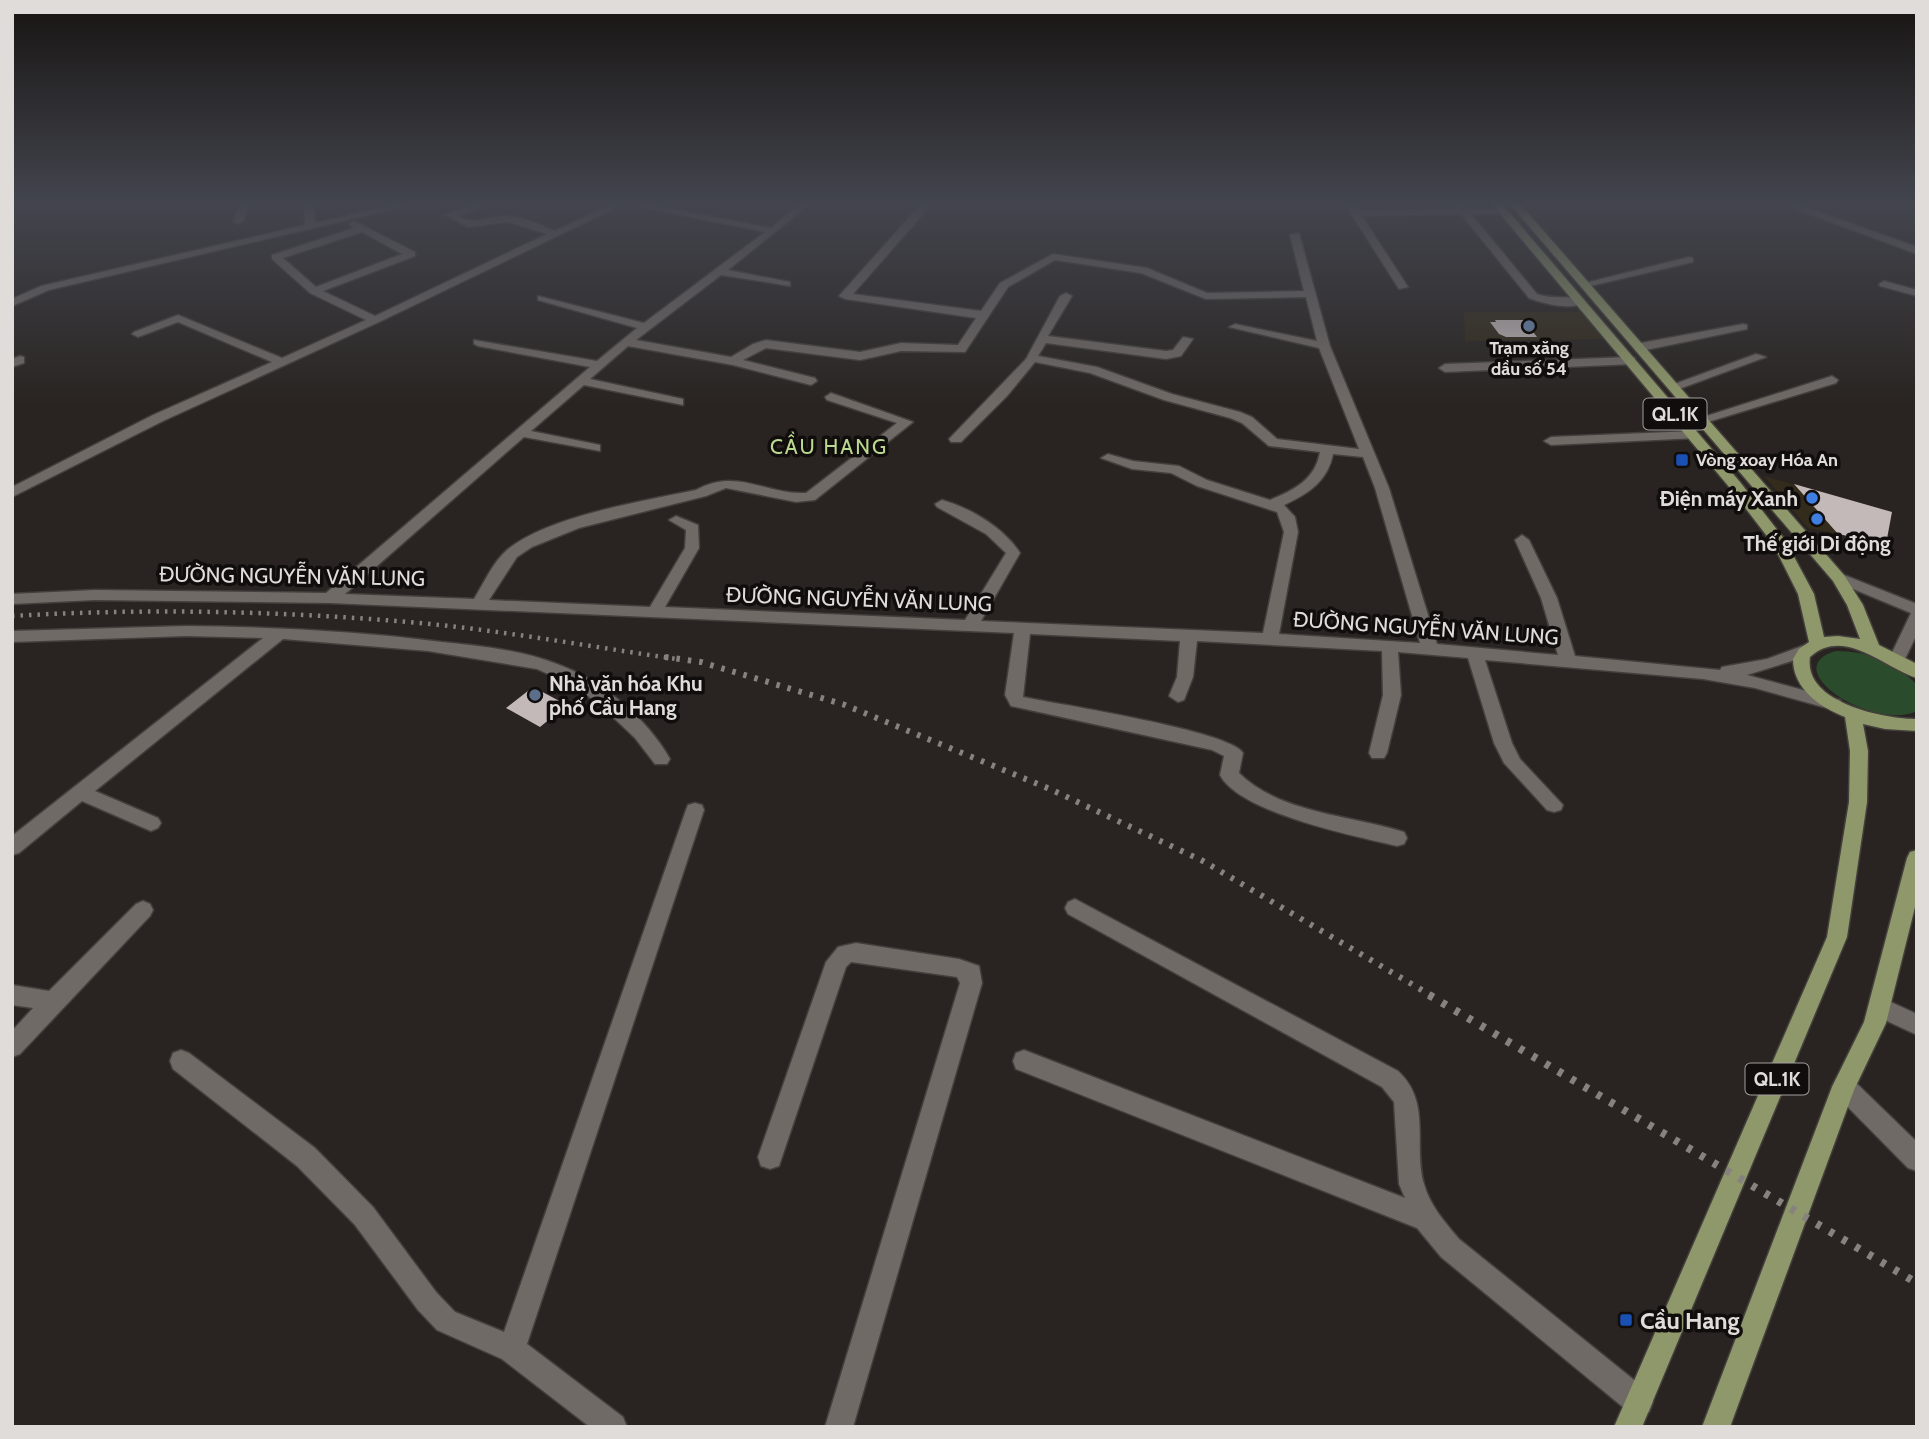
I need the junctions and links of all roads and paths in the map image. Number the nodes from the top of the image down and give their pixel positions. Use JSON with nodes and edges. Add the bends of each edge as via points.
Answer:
{"nodes":[{"id":1,"x":115,"y":271,"type":"edge"},
{"id":2,"x":291,"y":271,"type":"edge"},
{"id":3,"x":367,"y":271,"type":"edge"},
{"id":4,"x":477,"y":271,"type":"edge"},
{"id":5,"x":718,"y":271,"type":"joint"},
{"id":6,"x":867,"y":271,"type":"edge"},
{"id":7,"x":1028,"y":271,"type":"edge"},
{"id":8,"x":1146,"y":271,"type":"edge"},
{"id":9,"x":1305,"y":271,"type":"edge"},
{"id":10,"x":1392,"y":271,"type":"edge"},
{"id":11,"x":1512,"y":271,"type":"edge"},
{"id":12,"x":1556,"y":271,"type":"edge"},
{"id":13,"x":1572,"y":271,"type":"edge"},
{"id":14,"x":1641,"y":271,"type":"edge"},
{"id":15,"x":786,"y":284,"type":"dead end"},
{"id":16,"x":1586,"y":284,"type":"junction"},
{"id":17,"x":1884,"y":284,"type":"dead end"},
{"id":18,"x":1402,"y":287,"type":"dead end"},
{"id":19,"x":314,"y":292,"type":"junction"},
{"id":20,"x":1917,"y":292,"type":"edge"},
{"id":21,"x":1311,"y":294,"type":"junction"},
{"id":22,"x":1066,"y":296,"type":"dead end"},
{"id":23,"x":542,"y":298,"type":"dead end"},
{"id":24,"x":1580,"y":302,"type":"junction"},
{"id":25,"x":12,"y":303,"type":"edge"},
{"id":26,"x":982,"y":316,"type":"junction"},
{"id":27,"x":375,"y":320,"type":"junction"},
{"id":28,"x":1596,"y":321,"type":"junction"},
{"id":29,"x":1619,"y":322,"type":"junction"},
{"id":30,"x":645,"y":327,"type":"junction"},
{"id":31,"x":1235,"y":327,"type":"dead end"},
{"id":32,"x":1743,"y":327,"type":"dead end"},
{"id":33,"x":138,"y":334,"type":"dead end"},
{"id":34,"x":1041,"y":339,"type":"junction"},
{"id":35,"x":1187,"y":339,"type":"dead end"},
{"id":36,"x":478,"y":342,"type":"dead end"},
{"id":37,"x":626,"y":342,"type":"junction"},
{"id":38,"x":1324,"y":346,"type":"junction"},
{"id":39,"x":1641,"y":347,"type":"junction"},
{"id":40,"x":1760,"y":357,"type":"dead end"},
{"id":41,"x":1032,"y":359,"type":"junction"},
{"id":42,"x":733,"y":361,"type":"junction"},
{"id":43,"x":1631,"y":361,"type":"junction"},
{"id":44,"x":282,"y":362,"type":"junction"},
{"id":45,"x":599,"y":365,"type":"junction"},
{"id":46,"x":1445,"y":369,"type":"dead end"},
{"id":47,"x":582,"y":380,"type":"junction"},
{"id":48,"x":1832,"y":380,"type":"dead end"},
{"id":49,"x":811,"y":381,"type":"dead end"},
{"id":50,"x":1675,"y":386,"type":"junction"},
{"id":51,"x":831,"y":397,"type":"dead end"},
{"id":52,"x":678,"y":402,"type":"dead end"},
{"id":53,"x":1703,"y":419,"type":"junction"},
{"id":54,"x":523,"y":432,"type":"junction"},
{"id":55,"x":1693,"y":435,"type":"junction"},
{"id":56,"x":956,"y":439,"type":"dead end"},
{"id":57,"x":1551,"y":441,"type":"dead end"},
{"id":58,"x":596,"y":448,"type":"dead end"},
{"id":59,"x":1327,"y":451,"type":"junction"},
{"id":60,"x":1369,"y":454,"type":"junction"},
{"id":61,"x":1108,"y":458,"type":"dead end"},
{"id":62,"x":12,"y":494,"type":"edge"},
{"id":63,"x":942,"y":504,"type":"dead end"},
{"id":64,"x":1274,"y":504,"type":"junction"},
{"id":65,"x":676,"y":520,"type":"dead end"},
{"id":66,"x":1522,"y":540,"type":"dead end"},
{"id":67,"x":1839,"y":578,"type":"junction"},
{"id":68,"x":330,"y":598,"type":"junction"},
{"id":69,"x":12,"y":599,"type":"edge"},
{"id":70,"x":480,"y":604,"type":"junction"},
{"id":71,"x":1917,"y":610,"type":"edge"},
{"id":72,"x":654,"y":613,"type":"junction"},
{"id":73,"x":1917,"y":616,"type":"edge"},
{"id":74,"x":969,"y":626,"type":"junction"},
{"id":75,"x":1023,"y":629,"type":"junction"},
{"id":76,"x":279,"y":633,"type":"junction"},
{"id":77,"x":1189,"y":636,"type":"junction"},
{"id":78,"x":12,"y":638,"type":"edge"},
{"id":79,"x":1270,"y":639,"type":"junction"},
{"id":80,"x":1390,"y":646,"type":"junction"},
{"id":81,"x":1811,"y":648,"type":"junction"},
{"id":82,"x":1872,"y":648,"type":"junction"},
{"id":83,"x":1430,"y":649,"type":"junction"},
{"id":84,"x":1475,"y":653,"type":"junction"},
{"id":85,"x":1897,"y":659,"type":"junction"},
{"id":86,"x":1917,"y":660,"type":"edge"},
{"id":87,"x":1569,"y":662,"type":"junction"},
{"id":88,"x":1917,"y":672,"type":"edge"},
{"id":89,"x":1703,"y":673,"type":"junction"},
{"id":90,"x":1178,"y":696,"type":"dead end"},
{"id":91,"x":1843,"y":709,"type":"junction"},
{"id":92,"x":1917,"y":725,"type":"edge"},
{"id":93,"x":1378,"y":753,"type":"dead end"},
{"id":94,"x":661,"y":759,"type":"dead end"},
{"id":95,"x":80,"y":793,"type":"junction"},
{"id":96,"x":1554,"y":805,"type":"dead end"},
{"id":97,"x":695,"y":810,"type":"dead end"},
{"id":98,"x":151,"y":823,"type":"dead end"},
{"id":99,"x":1397,"y":838,"type":"dead end"},
{"id":100,"x":12,"y":847,"type":"edge"},
{"id":101,"x":1917,"y":858,"type":"edge"},
{"id":102,"x":1075,"y":908,"type":"dead end"},
{"id":103,"x":143,"y":910,"type":"dead end"},
{"id":104,"x":12,"y":995,"type":"edge"},
{"id":105,"x":53,"y":1002,"type":"junction"},
{"id":106,"x":1880,"y":1007,"type":"junction"},
{"id":107,"x":1917,"y":1025,"type":"edge"},
{"id":108,"x":12,"y":1047,"type":"edge"},
{"id":109,"x":181,"y":1061,"type":"dead end"},
{"id":110,"x":1024,"y":1061,"type":"dead end"},
{"id":111,"x":1844,"y":1087,"type":"junction"},
{"id":112,"x":770,"y":1157,"type":"dead end"},
{"id":113,"x":1917,"y":1160,"type":"edge"},
{"id":114,"x":1426,"y":1219,"type":"junction"},
{"id":115,"x":512,"y":1349,"type":"junction"},
{"id":116,"x":1639,"y":1402,"type":"junction"},
{"id":117,"x":612,"y":1427,"type":"edge"},
{"id":118,"x":839,"y":1427,"type":"edge"},
{"id":119,"x":1628,"y":1427,"type":"edge"},
{"id":120,"x":1716,"y":1427,"type":"edge"}],
"edges":[{"from":1,"to":25,"type":"street","via":[[45,288]]},
{"from":2,"to":19,"type":"street"},
{"from":3,"to":19,"type":"street"},
{"from":4,"to":27,"type":"street"},
{"from":5,"to":15,"type":"street"},
{"from":5,"to":30,"type":"street"},
{"from":6,"to":26,"type":"street","via":[[845,296]]},
{"from":7,"to":26,"type":"street","via":[[1004,285]]},
{"from":8,"to":21,"type":"street","via":[[1206,296]]},
{"from":9,"to":21,"type":"street"},
{"from":10,"to":18,"type":"street"},
{"from":11,"to":24,"type":"street","via":[[1533,296]]},
{"from":12,"to":24,"type":"main road","number":"QL.1K"},
{"from":13,"to":16,"type":"main road","number":"QL.1K"},
{"from":14,"to":16,"type":"street"},
{"from":16,"to":29,"type":"main road","number":"QL.1K"},
{"from":17,"to":20,"type":"street"},
{"from":19,"to":27,"type":"street"},
{"from":21,"to":38,"type":"street"},
{"from":22,"to":34,"type":"street"},
{"from":23,"to":30,"type":"street"},
{"from":24,"to":28,"type":"main road","number":"QL.1K"},
{"from":26,"to":42,"type":"street","via":[[966,345],[958,350],[901,348],[860,356],[766,344]]},
{"from":27,"to":44,"type":"street"},
{"from":28,"to":29,"type":"main road"},
{"from":28,"to":43,"type":"main road","number":"QL.1K"},
{"from":29,"to":39,"type":"main road","number":"QL.1K"},
{"from":30,"to":37,"type":"street"},
{"from":31,"to":38,"type":"street"},
{"from":32,"to":39,"type":"street"},
{"from":33,"to":44,"type":"street","via":[[178,318]]},
{"from":34,"to":35,"type":"street","via":[[1166,355],[1177,353]]},
{"from":34,"to":41,"type":"street"},
{"from":36,"to":45,"type":"street"},
{"from":37,"to":42,"type":"street"},
{"from":37,"to":45,"type":"street"},
{"from":38,"to":60,"type":"street"},
{"from":39,"to":50,"type":"main road","number":"QL.1K"},
{"from":40,"to":50,"type":"street"},
{"from":41,"to":56,"type":"street"},
{"from":41,"to":59,"type":"street","via":[[1093,370],[1235,415],[1274,443]]},
{"from":42,"to":49,"type":"street"},
{"from":43,"to":46,"type":"street"},
{"from":43,"to":55,"type":"main road","number":"QL.1K"},
{"from":44,"to":62,"type":"street","via":[[158,418]]},
{"from":45,"to":47,"type":"street"},
{"from":47,"to":52,"type":"street"},
{"from":47,"to":54,"type":"street"},
{"from":48,"to":53,"type":"street"},
{"from":50,"to":53,"type":"main road","number":"QL.1K"},
{"from":51,"to":70,"type":"street","via":[[907,422],[810,497],[715,483],[701,493],[583,522],[524,545],[511,555]]},
{"from":53,"to":67,"type":"main road","number":"QL.1K"},
{"from":54,"to":58,"type":"street"},
{"from":54,"to":68,"type":"street"},
{"from":55,"to":57,"type":"street"},
{"from":55,"to":81,"type":"main road","number":"QL.1K","via":[[1780,543],[1806,594]]},
{"from":59,"to":60,"type":"street"},
{"from":59,"to":64,"type":"street","via":[[1326,466],[1305,492]]},
{"from":60,"to":83,"type":"street"},
{"from":61,"to":64,"type":"street","via":[[1174,469],[1202,483]]},
{"from":63,"to":74,"type":"street","via":[[1008,543],[1013,553]]},
{"from":64,"to":79,"type":"street","via":[[1288,517],[1291,532]]},
{"from":65,"to":72,"type":"street","via":[[693,528],[692,548]]},
{"from":66,"to":87,"type":"street","via":[[1549,598]]},
{"from":67,"to":71,"type":"street"},
{"from":67,"to":82,"type":"main road","number":"QL.1K"},
{"from":68,"to":69,"type":"street","name":"ĐƯỜNG NGUYỄN VĂN LUNG"},
{"from":68,"to":70,"type":"street","name":"ĐƯỜNG NGUYỄN VĂN LUNG"},
{"from":70,"to":72,"type":"street","name":"ĐƯỜNG NGUYỄN VĂN LUNG"},
{"from":72,"to":74,"type":"street","name":"ĐƯỜNG NGUYỄN VĂN LUNG"},
{"from":73,"to":85,"type":"street"},
{"from":74,"to":75,"type":"street","name":"ĐƯỜNG NGUYỄN VĂN LUNG"},
{"from":75,"to":77,"type":"street","name":"ĐƯỜNG NGUYỄN VĂN LUNG"},
{"from":75,"to":99,"type":"street","via":[[1014,695],[1017,702],[1218,745],[1234,753],[1229,775],[1241,788],[1295,811]]},
{"from":76,"to":78,"type":"street","via":[[186,631]]},
{"from":76,"to":94,"type":"street","via":[[407,642],[533,662],[561,672],[607,701],[649,740]]},
{"from":76,"to":95,"type":"street"},
{"from":77,"to":79,"type":"street","name":"ĐƯỜNG NGUYỄN VĂN LUNG"},
{"from":77,"to":90,"type":"street"},
{"from":79,"to":80,"type":"street","name":"ĐƯỜNG NGUYỄN VĂN LUNG"},
{"from":80,"to":83,"type":"street","name":"ĐƯỜNG NGUYỄN VĂN LUNG"},
{"from":80,"to":93,"type":"street","via":[[1392,695]]},
{"from":81,"to":82,"type":"main road","via":[[1852,643]]},
{"from":81,"to":89,"type":"street","name":"ĐƯỜNG NGUYỄN VĂN LUNG","via":[[1748,670]]},
{"from":81,"to":91,"type":"main road","via":[[1800,662],[1803,675],[1815,690]]},
{"from":82,"to":85,"type":"main road"},
{"from":83,"to":84,"type":"street","name":"ĐƯỜNG NGUYỄN VĂN LUNG"},
{"from":84,"to":87,"type":"street","name":"ĐƯỜNG NGUYỄN VĂN LUNG"},
{"from":84,"to":96,"type":"street","via":[[1513,763]]},
{"from":85,"to":86,"type":"main road"},
{"from":85,"to":88,"type":"main road"},
{"from":87,"to":89,"type":"street","name":"ĐƯỜNG NGUYỄN VĂN LUNG"},
{"from":89,"to":91,"type":"street","name":"ĐƯỜNG NGUYỄN VĂN LUNG","via":[[1755,682]]},
{"from":91,"to":92,"type":"main road","via":[[1888,725]]},
{"from":91,"to":116,"type":"main road","number":"QL.1K","via":[[1859,751],[1858,802],[1837,937]]},
{"from":95,"to":98,"type":"street"},
{"from":95,"to":100,"type":"street"},
{"from":97,"to":115,"type":"street"},
{"from":101,"to":106,"type":"main road","number":"QL.1K"},
{"from":102,"to":114,"type":"street","via":[[1390,1079],[1402,1090],[1406,1102],[1410,1184]]},
{"from":103,"to":105,"type":"street"},
{"from":104,"to":105,"type":"street"},
{"from":105,"to":108,"type":"street"},
{"from":106,"to":107,"type":"street"},
{"from":106,"to":111,"type":"main road","number":"QL.1K"},
{"from":109,"to":115,"type":"street","via":[[306,1157],[364,1216],[446,1321]]},
{"from":110,"to":114,"type":"street"},
{"from":111,"to":113,"type":"street"},
{"from":111,"to":120,"type":"main road","number":"QL.1K"},
{"from":112,"to":118,"type":"street","via":[[837,962],[845,954],[856,952],[971,973]]},
{"from":114,"to":116,"type":"street","via":[[1450,1248]]},
{"from":115,"to":117,"type":"street"},
{"from":116,"to":119,"type":"main road","number":"QL.1K"}]}
